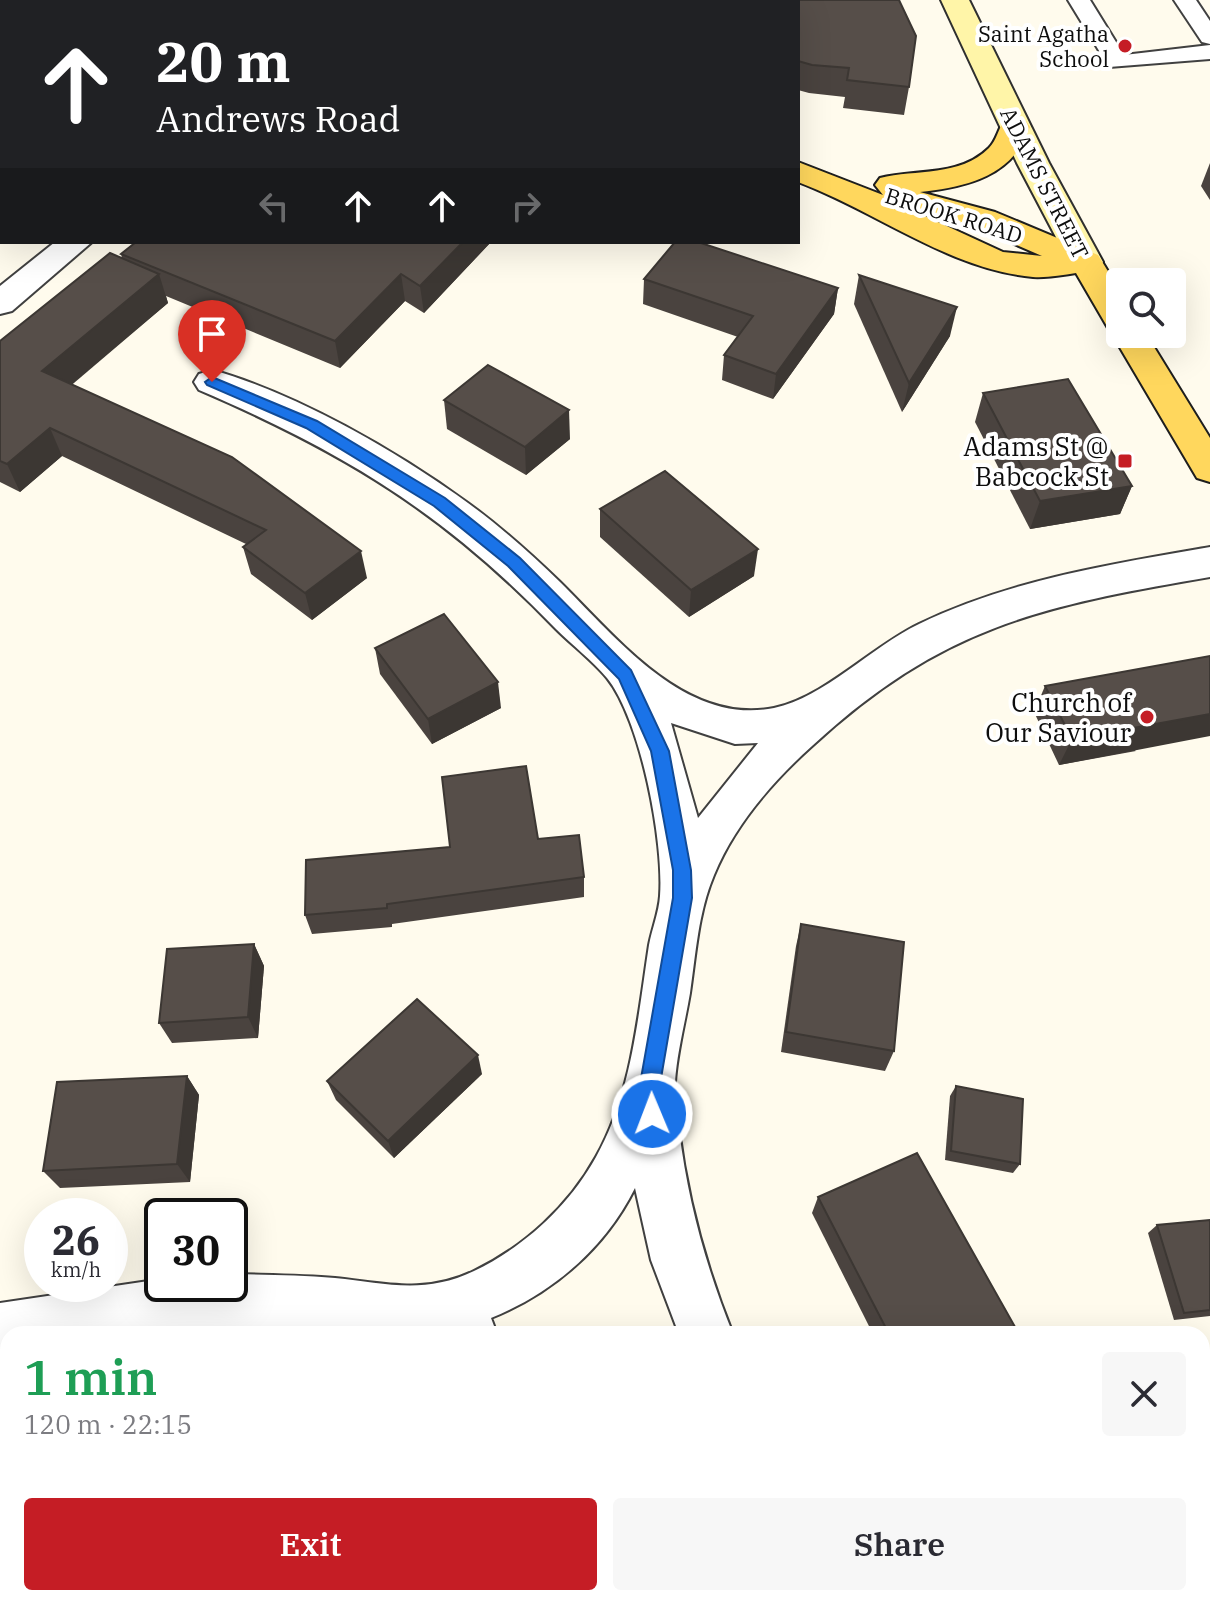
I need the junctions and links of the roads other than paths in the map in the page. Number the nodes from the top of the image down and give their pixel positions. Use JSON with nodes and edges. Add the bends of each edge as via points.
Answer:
{"nodes":[{"id":1,"x":955,"y":0,"type":"edge"},
{"id":2,"x":1079,"y":0,"type":"edge"},
{"id":3,"x":1185,"y":0,"type":"edge"},
{"id":4,"x":1210,"y":37,"type":"edge"},
{"id":5,"x":1210,"y":52,"type":"edge"},
{"id":6,"x":1015,"y":127,"type":"junction"},
{"id":7,"x":806,"y":174,"type":"edge"},
{"id":8,"x":74,"y":244,"type":"edge"},
{"id":9,"x":1086,"y":262,"type":"junction"},
{"id":10,"x":1106,"y":296,"type":"edge"},
{"id":11,"x":0,"y":303,"type":"edge"},
{"id":12,"x":1137,"y":348,"type":"edge"},
{"id":13,"x":212,"y":382,"type":"dead end"},
{"id":14,"x":1210,"y":469,"type":"edge"},
{"id":15,"x":1210,"y":562,"type":"edge"},
{"id":16,"x":625,"y":675,"type":"junction"},
{"id":17,"x":829,"y":704,"type":"junction"},
{"id":18,"x":682,"y":898,"type":"junction"},
{"id":19,"x":650,"y":1084,"type":"junction"},
{"id":20,"x":392,"y":1314,"type":"junction"},
{"id":21,"x":25,"y":1326,"type":"edge"},
{"id":22,"x":439,"y":1326,"type":"edge"},
{"id":23,"x":703,"y":1326,"type":"edge"}],
"edges":[{"from":1,"to":6,"type":"main road","name":"ADAMS STREET"},
{"from":2,"to":5,"type":"lane","via":[[1117,62]]},
{"from":3,"to":4,"type":"lane"},
{"from":6,"to":7,"type":"main road","via":[[1013,139],[998,157],[953,177],[891,185]]},
{"from":6,"to":9,"type":"main road","name":"ADAMS STREET"},
{"from":7,"to":9,"type":"main road","name":"BROOK ROAD","via":[[996,261],[1036,267]]},
{"from":8,"to":11,"type":"street"},
{"from":9,"to":10,"type":"main road","name":"ADAMS STREET"},
{"from":12,"to":14,"type":"main road"},
{"from":13,"to":16,"type":"street","via":[[311,424],[439,502],[514,562]]},
{"from":15,"to":17,"type":"street","via":[[1053,590],[975,615],[886,659]]},
{"from":16,"to":17,"type":"street","via":[[668,706],[724,724],[783,722]]},
{"from":16,"to":18,"type":"street","via":[[660,751],[679,837]]},
{"from":17,"to":18,"type":"street","via":[[764,764],[708,842]]},
{"from":18,"to":19,"type":"street"},
{"from":19,"to":20,"type":"street","via":[[636,1128],[599,1200],[540,1261],[463,1304]]},
{"from":19,"to":23,"type":"street","via":[[661,1199]]},
{"from":20,"to":21,"type":"street","via":[[234,1301]]},
{"from":20,"to":22,"type":"street"}]}
